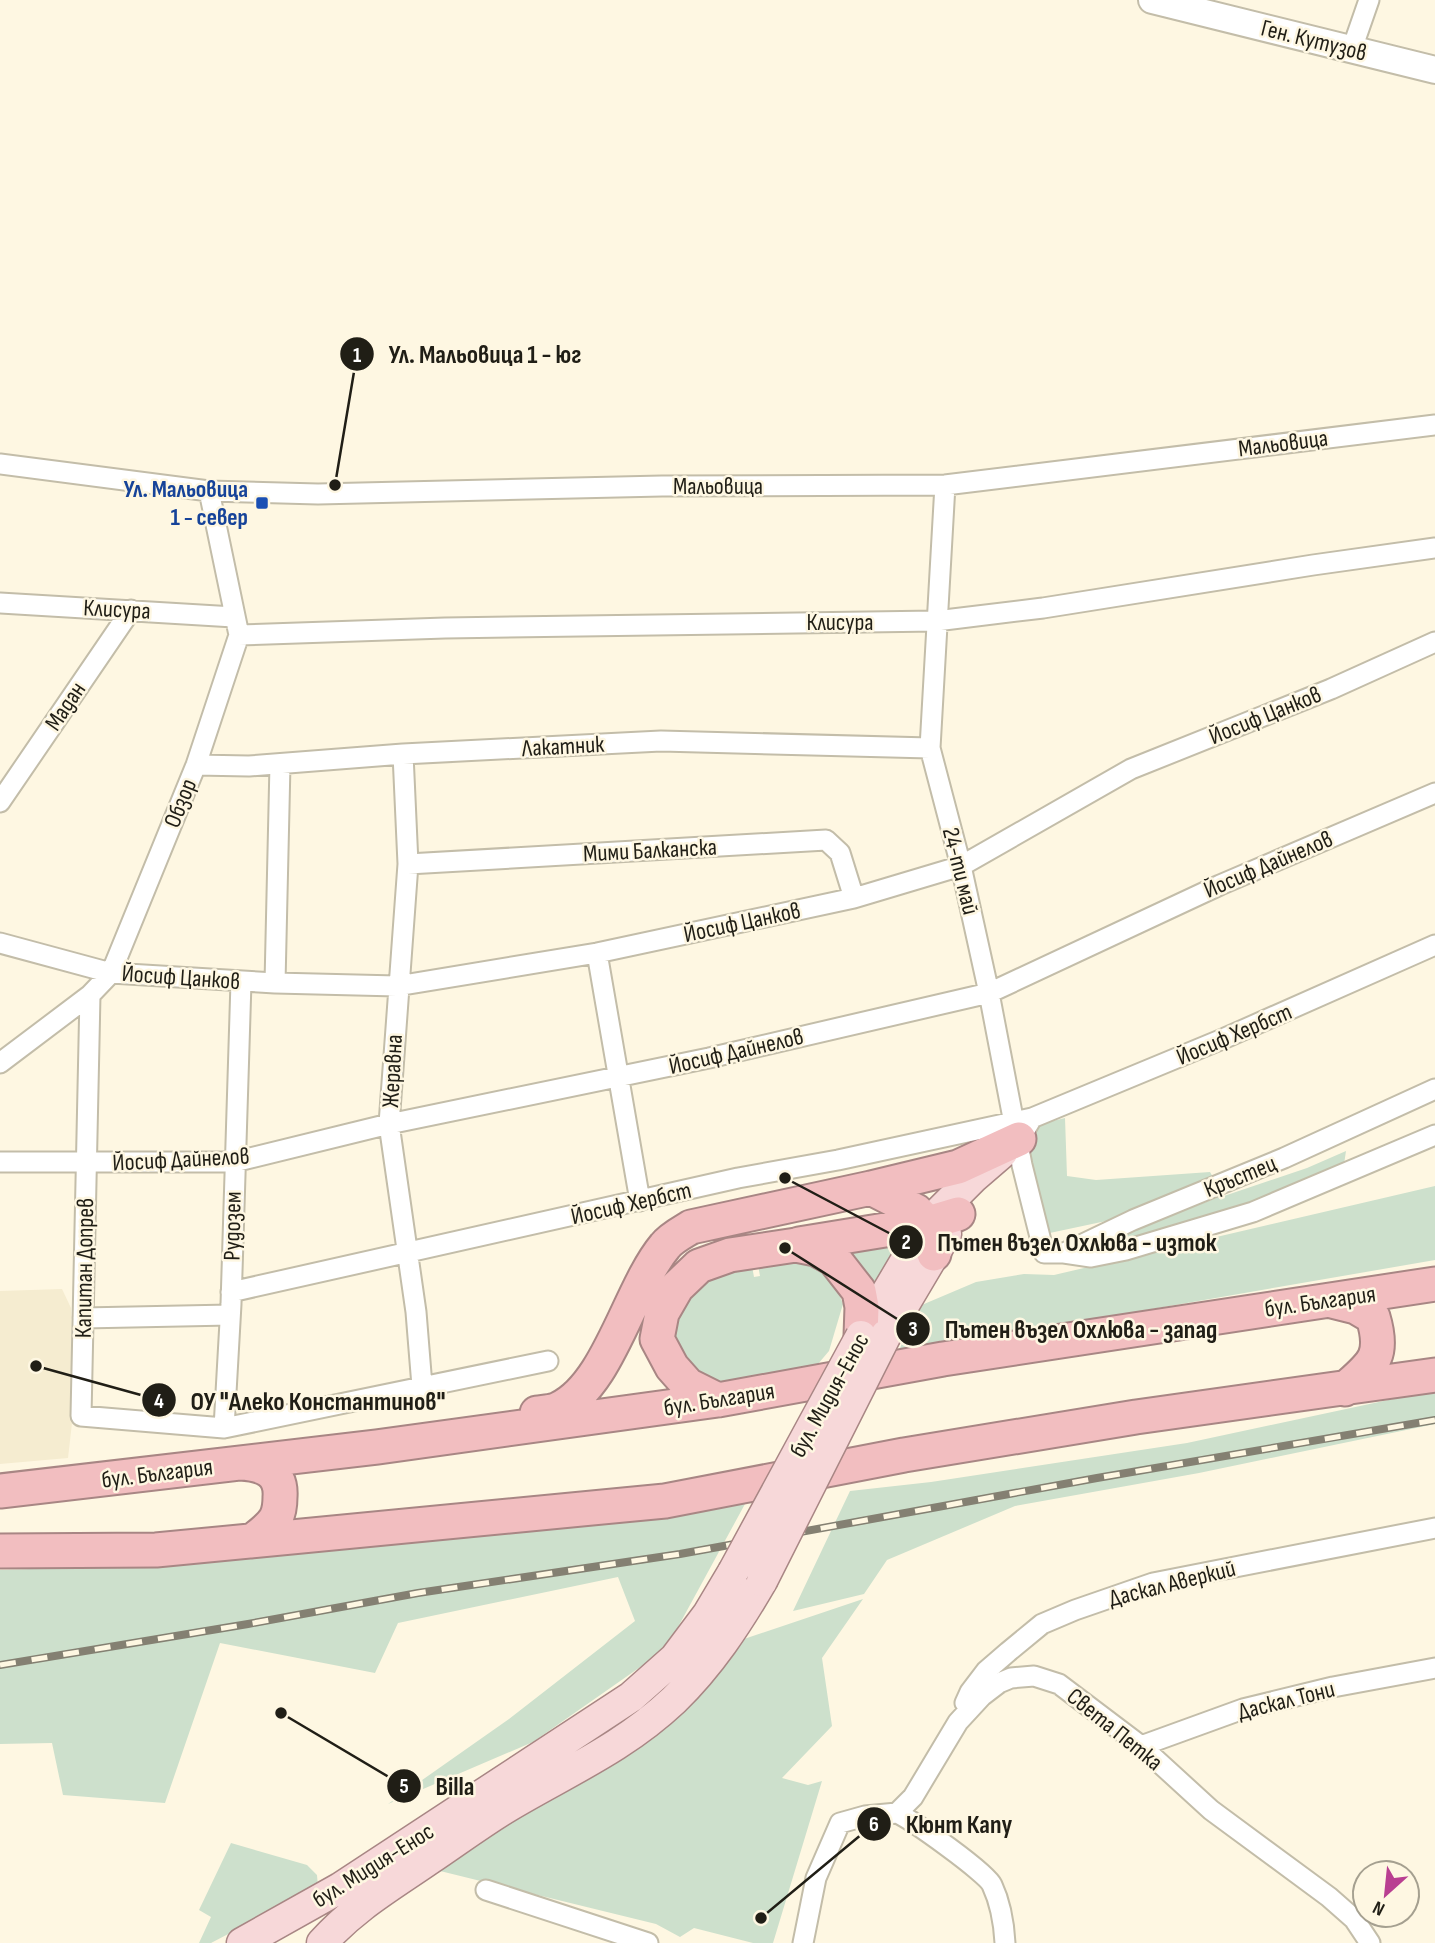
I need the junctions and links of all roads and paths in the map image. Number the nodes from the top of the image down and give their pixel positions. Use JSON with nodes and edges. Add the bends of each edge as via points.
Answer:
{"nodes":[{"id":1,"x":1152,"y":0,"type":"edge"},
{"id":2,"x":1369,"y":0,"type":"edge"},
{"id":3,"x":1204,"y":6,"type":"edge"},
{"id":4,"x":1352,"y":49,"type":"junction"},
{"id":5,"x":1435,"y":70,"type":"edge"},
{"id":6,"x":1435,"y":425,"type":"edge"},
{"id":7,"x":0,"y":464,"type":"edge"},
{"id":8,"x":945,"y":485,"type":"junction"},
{"id":9,"x":209,"y":491,"type":"junction"},
{"id":10,"x":1435,"y":548,"type":"edge"},
{"id":11,"x":0,"y":603,"type":"edge"},
{"id":12,"x":131,"y":610,"type":"junction"},
{"id":13,"x":936,"y":621,"type":"junction"},
{"id":14,"x":237,"y":626,"type":"junction"},
{"id":15,"x":1435,"y":642,"type":"edge"},
{"id":16,"x":930,"y":748,"type":"junction"},
{"id":17,"x":403,"y":754,"type":"junction"},
{"id":18,"x":280,"y":764,"type":"junction"},
{"id":19,"x":196,"y":765,"type":"junction"},
{"id":20,"x":1435,"y":793,"type":"edge"},
{"id":21,"x":0,"y":802,"type":"edge"},
{"id":22,"x":408,"y":864,"type":"junction"},
{"id":23,"x":961,"y":866,"type":"junction"},
{"id":24,"x":854,"y":898,"type":"junction"},
{"id":25,"x":0,"y":943,"type":"edge"},
{"id":26,"x":1435,"y":945,"type":"edge"},
{"id":27,"x":597,"y":953,"type":"junction"},
{"id":28,"x":111,"y":973,"type":"junction"},
{"id":29,"x":242,"y":982,"type":"junction"},
{"id":30,"x":275,"y":984,"type":"junction"},
{"id":31,"x":397,"y":986,"type":"junction"},
{"id":32,"x":989,"y":993,"type":"junction"},
{"id":33,"x":90,"y":995,"type":"junction"},
{"id":34,"x":0,"y":1063,"type":"edge"},
{"id":35,"x":621,"y":1077,"type":"junction"},
{"id":36,"x":1435,"y":1089,"type":"edge"},
{"id":37,"x":389,"y":1124,"type":"junction"},
{"id":38,"x":1022,"y":1127,"type":"junction"},
{"id":39,"x":1435,"y":1135,"type":"edge"},
{"id":40,"x":234,"y":1161,"type":"junction"},
{"id":41,"x":0,"y":1163,"type":"edge"},
{"id":42,"x":88,"y":1163,"type":"junction"},
{"id":43,"x":870,"y":1188,"type":"junction"},
{"id":44,"x":640,"y":1201,"type":"junction"},
{"id":45,"x":940,"y":1230,"type":"junction"},
{"id":46,"x":776,"y":1248,"type":"junction"},
{"id":47,"x":407,"y":1253,"type":"junction"},
{"id":48,"x":1044,"y":1253,"type":"joint"},
{"id":49,"x":1064,"y":1253,"type":"junction"},
{"id":50,"x":1431,"y":1285,"type":"edge"},
{"id":51,"x":231,"y":1292,"type":"junction"},
{"id":52,"x":1327,"y":1300,"type":"junction"},
{"id":53,"x":230,"y":1315,"type":"junction"},
{"id":54,"x":83,"y":1318,"type":"junction"},
{"id":55,"x":874,"y":1336,"type":"junction"},
{"id":56,"x":548,"y":1361,"type":"dead end"},
{"id":57,"x":1435,"y":1375,"type":"edge"},
{"id":58,"x":1400,"y":1379,"type":"junction"},
{"id":59,"x":422,"y":1386,"type":"junction"},
{"id":60,"x":1345,"y":1389,"type":"junction"},
{"id":61,"x":718,"y":1401,"type":"junction"},
{"id":62,"x":224,"y":1428,"type":"junction"},
{"id":63,"x":377,"y":1447,"type":"junction"},
{"id":64,"x":307,"y":1454,"type":"junction"},
{"id":65,"x":239,"y":1463,"type":"junction"},
{"id":66,"x":0,"y":1491,"type":"edge"},
{"id":67,"x":1435,"y":1528,"type":"edge"},
{"id":68,"x":316,"y":1535,"type":"junction"},
{"id":69,"x":252,"y":1541,"type":"junction"},
{"id":70,"x":0,"y":1551,"type":"edge"},
{"id":71,"x":1435,"y":1668,"type":"edge"},
{"id":72,"x":958,"y":1722,"type":"junction"},
{"id":73,"x":1141,"y":1746,"type":"junction"},
{"id":74,"x":897,"y":1813,"type":"junction"},
{"id":75,"x":486,"y":1890,"type":"dead end"},
{"id":76,"x":243,"y":1943,"type":"edge"},
{"id":77,"x":322,"y":1943,"type":"edge"},
{"id":78,"x":648,"y":1943,"type":"edge"},
{"id":79,"x":803,"y":1943,"type":"edge"},
{"id":80,"x":1005,"y":1943,"type":"edge"},
{"id":81,"x":1370,"y":1943,"type":"edge"}],
"edges":[{"from":1,"to":3,"type":"street","name":"Ген. Кутузов"},
{"from":2,"to":4,"type":"street"},
{"from":3,"to":4,"type":"street","name":"Ген. Кутузов"},
{"from":4,"to":5,"type":"street","name":"Ген. Кутузов"},
{"from":6,"to":8,"type":"street","name":"Мальовица"},
{"from":7,"to":9,"type":"street","name":"Мальовица"},
{"from":8,"to":9,"type":"street","name":"Мальовица","via":[[318,494]]},
{"from":8,"to":13,"type":"street","name":"24-ти май"},
{"from":9,"to":14,"type":"street","name":"Обзор"},
{"from":10,"to":13,"type":"street","name":"Клисура"},
{"from":11,"to":12,"type":"street","name":"Клисура"},
{"from":12,"to":14,"type":"street","name":"Клисура"},
{"from":12,"to":21,"type":"street","name":"Мадан"},
{"from":13,"to":14,"type":"street","name":"Клисура"},
{"from":13,"to":16,"type":"street","name":"24-ти май"},
{"from":14,"to":19,"type":"street","name":"Обзор"},
{"from":15,"to":23,"type":"street","name":"Йосиф Цанков","via":[[1131,769]]},
{"from":16,"to":17,"type":"street","name":"Лакатник","via":[[661,741]]},
{"from":16,"to":23,"type":"street","name":"24-ти май"},
{"from":17,"to":18,"type":"street","name":"Лакатник"},
{"from":17,"to":22,"type":"street","name":"Жеравна"},
{"from":18,"to":19,"type":"street","name":"Лакатник"},
{"from":18,"to":30,"type":"street"},
{"from":19,"to":28,"type":"street","name":"Обзор"},
{"from":20,"to":32,"type":"street","name":"Йосиф Дайнелов","via":[[1220,885]]},
{"from":22,"to":24,"type":"street","name":"Мими Балканска","via":[[826,840],[840,853]]},
{"from":22,"to":31,"type":"street","name":"Жеравна"},
{"from":23,"to":24,"type":"street","name":"Йосиф Цанков"},
{"from":23,"to":32,"type":"street","name":"24-ти май"},
{"from":24,"to":27,"type":"street","name":"Йосиф Цанков"},
{"from":25,"to":28,"type":"street","name":"Йосиф Цанков"},
{"from":26,"to":38,"type":"street","name":"Йосиф Хербст"},
{"from":27,"to":31,"type":"street","name":"Йосиф Цанков"},
{"from":27,"to":35,"type":"street"},
{"from":28,"to":29,"type":"street","name":"Йосиф Цанков"},
{"from":28,"to":33,"type":"street","name":"Обзор"},
{"from":29,"to":30,"type":"street","name":"Йосиф Цанков"},
{"from":29,"to":40,"type":"street","name":"Рудозем"},
{"from":30,"to":31,"type":"street","name":"Йосиф Цанков"},
{"from":31,"to":37,"type":"street","name":"Жеравна"},
{"from":32,"to":35,"type":"street","name":"Йосиф Дайнелов"},
{"from":32,"to":38,"type":"street","name":"24-ти май"},
{"from":33,"to":34,"type":"street","name":"Обзор"},
{"from":33,"to":42,"type":"street","name":"Капитан Допрев"},
{"from":35,"to":37,"type":"street","name":"Йосиф Дайнелов"},
{"from":35,"to":44,"type":"street"},
{"from":36,"to":49,"type":"street","name":"Кръстец"},
{"from":37,"to":40,"type":"street","name":"Йосиф Дайнелов"},
{"from":37,"to":47,"type":"street","name":"Жеравна"},
{"from":38,"to":43,"type":"highway","via":[[958,1167]]},
{"from":38,"to":44,"type":"street","name":"Йосиф Хербст","via":[[738,1178]]},
{"from":38,"to":45,"type":"main road","name":"бул. Мидия-Енос","via":[[973,1178]]},
{"from":38,"to":48,"type":"street","name":"24-ти май","via":[[1022,1165]]},
{"from":39,"to":49,"type":"street","via":[[1252,1212],[1126,1250],[1091,1257]]},
{"from":40,"to":42,"type":"street","name":"Йосиф Дайнелов"},
{"from":40,"to":51,"type":"street","name":"Рудозем"},
{"from":41,"to":42,"type":"street","name":"Йосиф Дайнелов"},
{"from":42,"to":54,"type":"street","name":"Капитан Допрев"},
{"from":43,"to":45,"type":"highway","via":[[916,1211]]},
{"from":43,"to":63,"type":"highway","via":[[691,1227],[666,1244],[642,1280],[603,1361],[579,1395],[557,1409],[444,1428]]},
{"from":44,"to":47,"type":"street","name":"Йосиф Хербст"},
{"from":45,"to":46,"type":"highway"},
{"from":45,"to":55,"type":"main road","name":"бул. Мидия-Енос"},
{"from":46,"to":55,"type":"highway","via":[[796,1245],[834,1259],[859,1292]]},
{"from":46,"to":61,"type":"highway","via":[[730,1255],[699,1266],[677,1287],[662,1313],[657,1339],[672,1367],[688,1385]]},
{"from":47,"to":51,"type":"street","name":"Йосиф Хербст"},
{"from":47,"to":59,"type":"street","name":"Жеравна"},
{"from":48,"to":49,"type":"street","name":"Кръстец"},
{"from":50,"to":52,"type":"highway","name":"бул. България"},
{"from":50,"to":58,"type":"highway","via":[[1406,1304],[1387,1342],[1388,1359]]},
{"from":51,"to":53,"type":"street","name":"Рудозем"},
{"from":52,"to":60,"type":"highway","via":[[1373,1317],[1379,1337],[1370,1367]]},
{"from":52,"to":61,"type":"highway","name":"бул. България","via":[[943,1359]]},
{"from":53,"to":54,"type":"street"},
{"from":53,"to":62,"type":"street","name":"Рудозем"},
{"from":54,"to":62,"type":"street","name":"Капитан Допрев","via":[[82,1416]]},
{"from":55,"to":76,"type":"main road","name":"бул. Мидия-Енос","bridge":true,"via":[[708,1614],[675,1658],[631,1697],[340,1888]]},
{"from":55,"to":77,"type":"main road","name":"бул. Мидия-Енос","bridge":true,"via":[[762,1581],[701,1671],[663,1709],[602,1755],[509,1806],[377,1893]]},
{"from":56,"to":59,"type":"street"},
{"from":57,"to":58,"type":"highway"},
{"from":58,"to":60,"type":"highway"},
{"from":59,"to":62,"type":"street"},
{"from":60,"to":68,"type":"highway","via":[[932,1450],[665,1501]]},
{"from":61,"to":63,"type":"highway","name":"бул. България"},
{"from":63,"to":64,"type":"highway","name":"бул. България"},
{"from":64,"to":65,"type":"highway","name":"бул. България"},
{"from":64,"to":68,"type":"highway","via":[[297,1465],[290,1489],[293,1510]]},
{"from":65,"to":66,"type":"highway","name":"бул. България"},
{"from":65,"to":69,"type":"highway","via":[[268,1469],[281,1489],[277,1516]]},
{"from":67,"to":72,"type":"street","name":"Даскал Аверкий","via":[[1153,1583],[1075,1610],[1042,1624],[986,1671],[970,1692]]},
{"from":68,"to":69,"type":"highway"},
{"from":69,"to":70,"type":"highway","via":[[156,1550]]},
{"from":71,"to":73,"type":"street","name":"Даскал Тони","via":[[1243,1709]]},
{"from":72,"to":73,"type":"street","name":"Света Петка","via":[[999,1683],[1034,1676],[1059,1684]]},
{"from":72,"to":74,"type":"street","name":"Света Петка","via":[[913,1797]]},
{"from":73,"to":81,"type":"street","name":"Света Петка","via":[[1211,1810],[1329,1896],[1354,1919]]},
{"from":74,"to":79,"type":"street","via":[[840,1823],[816,1878]]},
{"from":74,"to":80,"type":"street","via":[[914,1821],[992,1882]]},
{"from":75,"to":78,"type":"street"}]}
